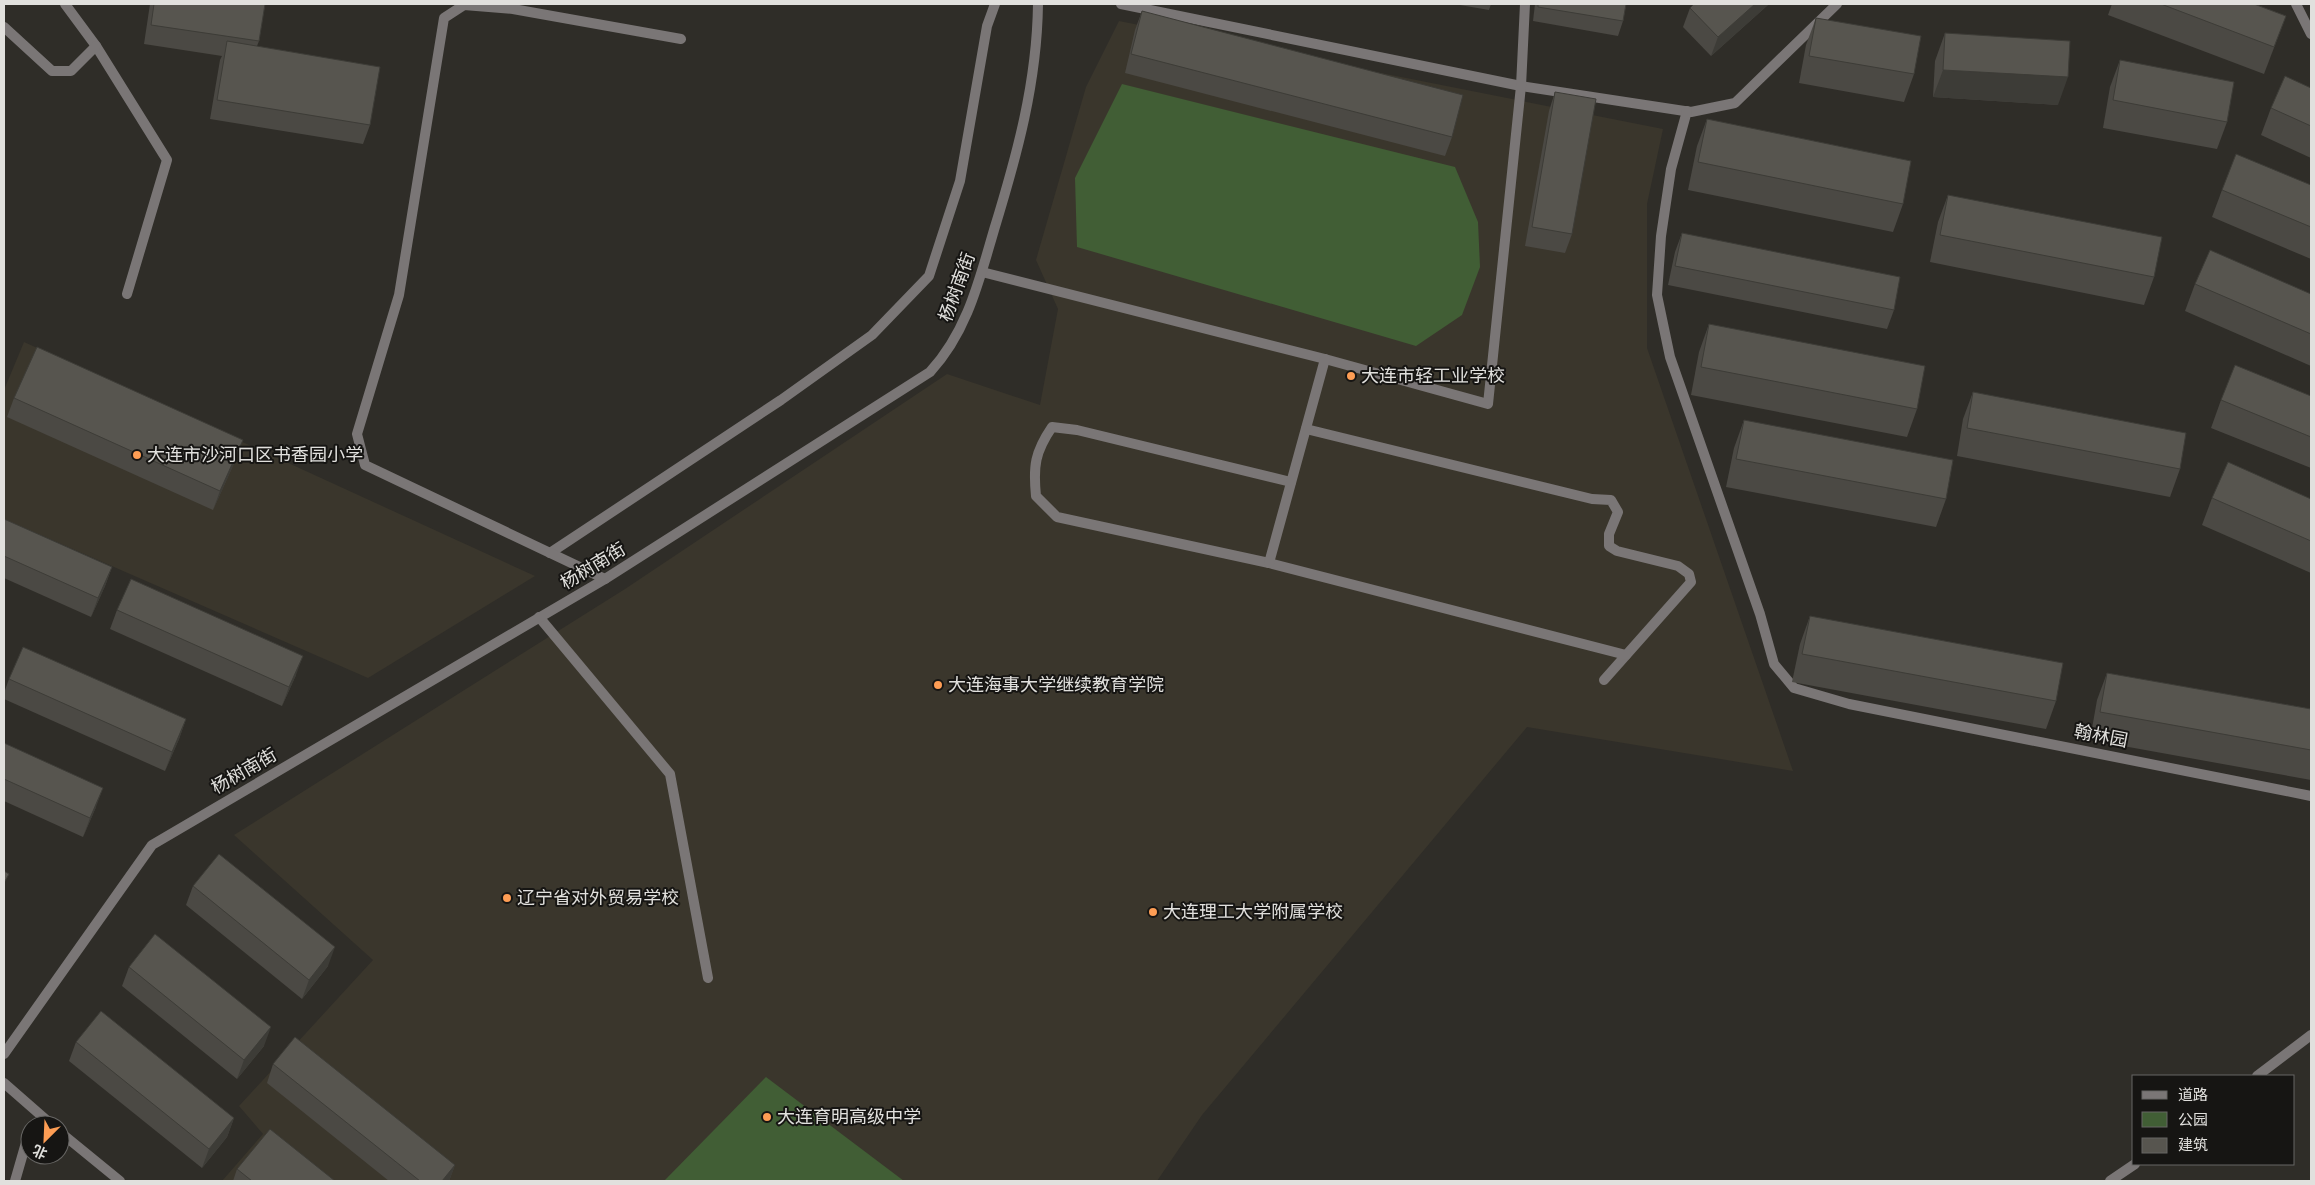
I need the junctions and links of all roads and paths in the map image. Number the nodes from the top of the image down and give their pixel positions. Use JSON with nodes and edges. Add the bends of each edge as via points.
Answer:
{"nodes":[{"id":1,"x":65,"y":4,"type":"edge"},
{"id":2,"x":995,"y":4,"type":"edge"},
{"id":3,"x":1038,"y":4,"type":"edge"},
{"id":4,"x":1121,"y":4,"type":"edge"},
{"id":5,"x":1525,"y":4,"type":"edge"},
{"id":6,"x":1837,"y":4,"type":"edge"},
{"id":7,"x":2296,"y":4,"type":"edge"},
{"id":8,"x":4,"y":26,"type":"edge"},
{"id":9,"x":2311,"y":34,"type":"edge"},
{"id":10,"x":681,"y":39,"type":"dead end"},
{"id":11,"x":96,"y":46,"type":"junction"},
{"id":12,"x":1521,"y":86,"type":"junction"},
{"id":13,"x":1687,"y":111,"type":"junction"},
{"id":14,"x":982,"y":272,"type":"junction"},
{"id":15,"x":127,"y":294,"type":"dead end"},
{"id":16,"x":1325,"y":359,"type":"junction"},
{"id":17,"x":1306,"y":429,"type":"junction"},
{"id":18,"x":1291,"y":482,"type":"junction"},
{"id":19,"x":550,"y":552,"type":"junction"},
{"id":20,"x":1269,"y":563,"type":"junction"},
{"id":21,"x":605,"y":579,"type":"junction"},
{"id":22,"x":539,"y":617,"type":"junction"},
{"id":23,"x":1626,"y":656,"type":"junction"},
{"id":24,"x":1604,"y":680,"type":"dead end"},
{"id":25,"x":2311,"y":796,"type":"edge"},
{"id":26,"x":708,"y":978,"type":"dead end"},
{"id":27,"x":2311,"y":1035,"type":"edge"},
{"id":28,"x":4,"y":1054,"type":"edge"},
{"id":29,"x":2258,"y":1075,"type":"edge"},
{"id":30,"x":4,"y":1083,"type":"edge"},
{"id":31,"x":35,"y":1111,"type":"junction"},
{"id":32,"x":34,"y":1115,"type":"edge"},
{"id":33,"x":40,"y":1115,"type":"edge"},
{"id":34,"x":70,"y":1140,"type":"edge"},
{"id":35,"x":20,"y":1165,"type":"edge"},
{"id":36,"x":2134,"y":1165,"type":"edge"},
{"id":37,"x":16,"y":1181,"type":"edge"},
{"id":38,"x":120,"y":1181,"type":"edge"},
{"id":39,"x":2110,"y":1181,"type":"edge"}],
"edges":[{"from":1,"to":11,"type":"street"},
{"from":2,"to":19,"type":"street","via":[[987,26],[960,180],[929,276],[872,335],[781,400]]},
{"from":3,"to":14,"type":"street","name":"杨树南街","via":[[1031,89],[1020,144]]},
{"from":4,"to":12,"type":"street"},
{"from":5,"to":12,"type":"street"},
{"from":6,"to":13,"type":"street","via":[[1735,103]]},
{"from":7,"to":9,"type":"street"},
{"from":8,"to":11,"type":"street","via":[[52,71],[71,71]]},
{"from":10,"to":19,"type":"street","via":[[513,9],[464,5],[444,18],[398,295],[357,434],[365,465]]},
{"from":11,"to":15,"type":"street","via":[[167,160]]},
{"from":12,"to":13,"type":"street"},
{"from":12,"to":16,"type":"street","via":[[1488,404]]},
{"from":13,"to":25,"type":"street","name":"翰林园","via":[[1671,169],[1661,236],[1657,295],[1670,357],[1760,614],[1774,664],[1794,688],[1849,704]]},
{"from":14,"to":16,"type":"street"},
{"from":14,"to":21,"type":"street","name":"杨树南街","via":[[956,337],[930,372]]},
{"from":16,"to":17,"type":"street"},
{"from":17,"to":18,"type":"street"},
{"from":17,"to":23,"type":"street","via":[[1592,499],[1611,500],[1618,512],[1609,534],[1609,546],[1617,551],[1678,566],[1689,574],[1691,582]]},
{"from":18,"to":20,"type":"street"},
{"from":18,"to":20,"type":"street","via":[[1077,430],[1052,427],[1043,441],[1034,469],[1036,496],[1057,517]]},
{"from":19,"to":21,"type":"street"},
{"from":20,"to":23,"type":"street"},
{"from":21,"to":22,"type":"street","name":"杨树南街"},
{"from":22,"to":26,"type":"street","via":[[670,774]]},
{"from":22,"to":28,"type":"street","name":"杨树南街","via":[[152,845]]},
{"from":23,"to":24,"type":"street"},
{"from":27,"to":29,"type":"street"},
{"from":30,"to":31,"type":"street"},
{"from":31,"to":32,"type":"street"},
{"from":31,"to":33,"type":"street"},
{"from":34,"to":38,"type":"street"},
{"from":35,"to":37,"type":"street"},
{"from":36,"to":39,"type":"street"}]}
